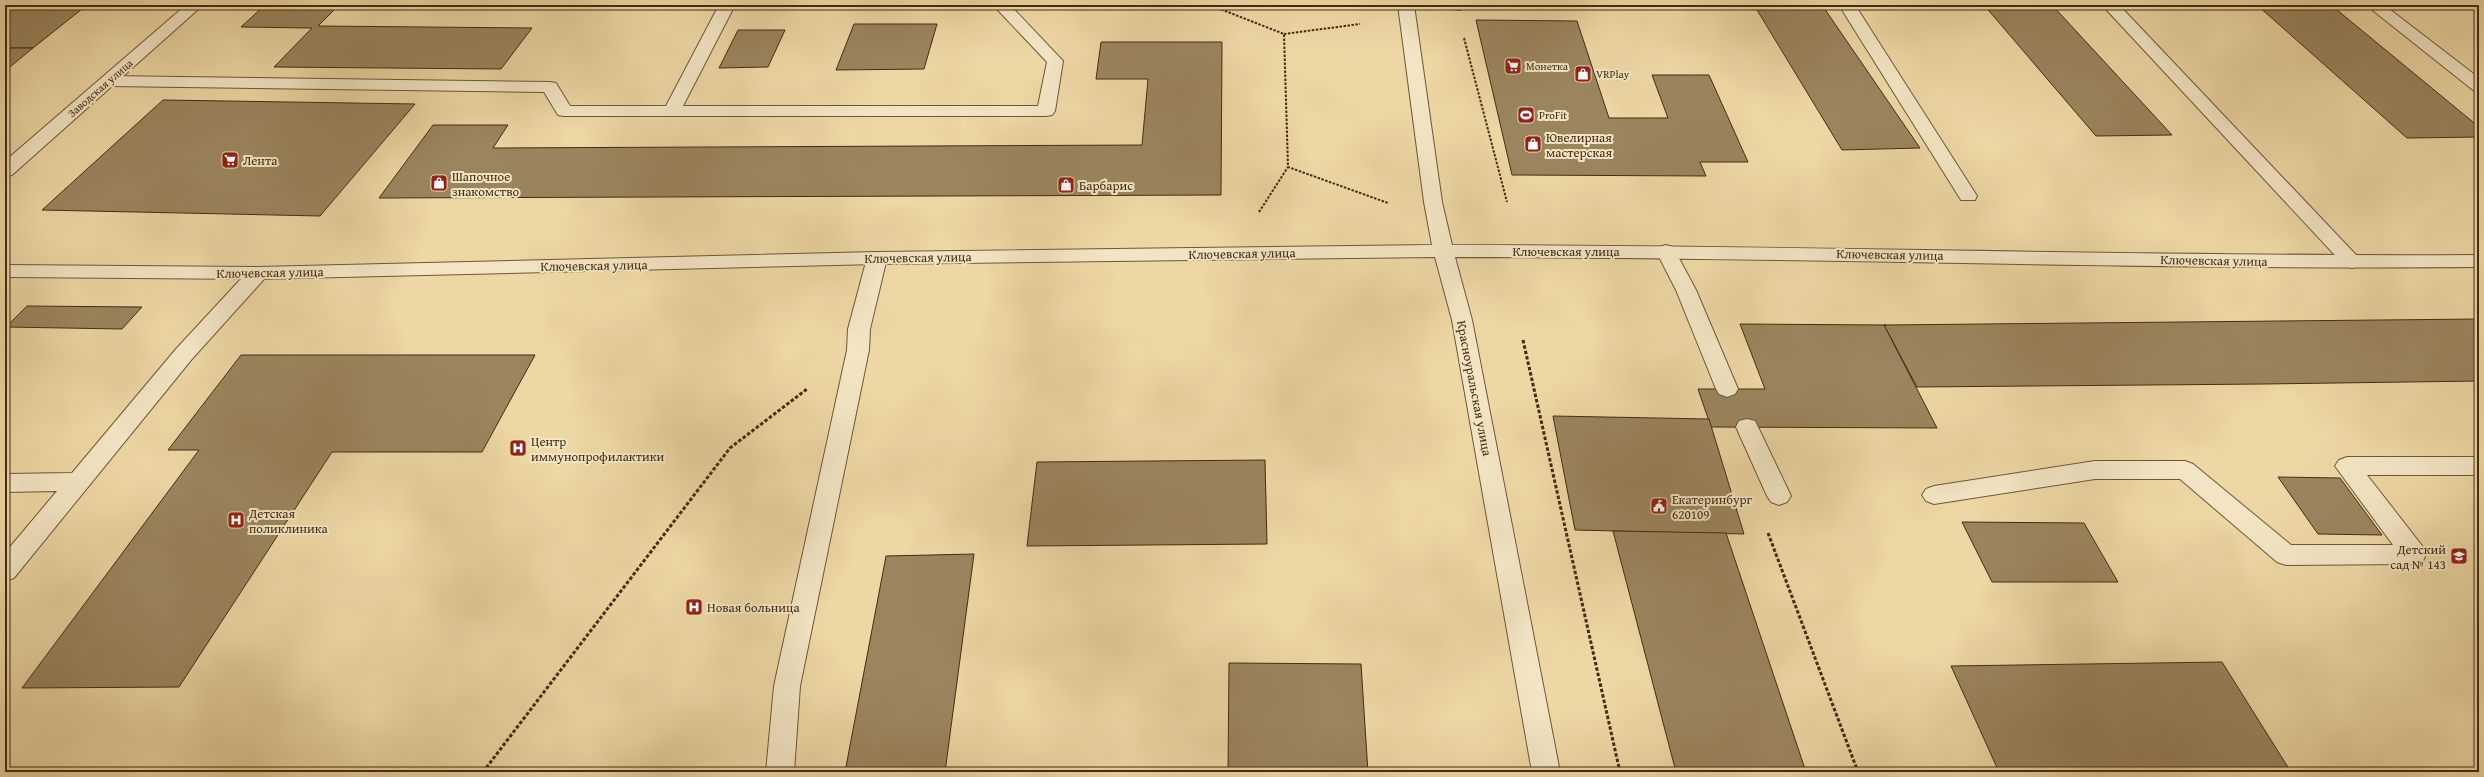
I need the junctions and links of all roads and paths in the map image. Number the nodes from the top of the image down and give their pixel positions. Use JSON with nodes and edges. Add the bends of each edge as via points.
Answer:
{"nodes":[{"id":1,"x":195,"y":5,"type":"edge"},
{"id":2,"x":727,"y":5,"type":"edge"},
{"id":3,"x":1001,"y":5,"type":"edge"},
{"id":4,"x":1210,"y":5,"type":"edge"},
{"id":5,"x":1406,"y":5,"type":"edge"},
{"id":6,"x":1455,"y":5,"type":"edge"},
{"id":7,"x":1460,"y":5,"type":"edge"},
{"id":8,"x":1847,"y":5,"type":"edge"},
{"id":9,"x":2110,"y":5,"type":"edge"},
{"id":10,"x":2374,"y":5,"type":"edge"},
{"id":11,"x":1360,"y":24,"type":"dead end"},
{"id":12,"x":1284,"y":34,"type":"junction"},
{"id":13,"x":109,"y":81,"type":"junction"},
{"id":14,"x":2479,"y":86,"type":"edge"},
{"id":15,"x":672,"y":111,"type":"junction"},
{"id":16,"x":1288,"y":167,"type":"junction"},
{"id":17,"x":5,"y":171,"type":"edge"},
{"id":18,"x":1968,"y":196,"type":"dead end"},
{"id":19,"x":1507,"y":202,"type":"dead end"},
{"id":20,"x":1388,"y":203,"type":"dead end"},
{"id":21,"x":1259,"y":212,"type":"dead end"},
{"id":22,"x":1443,"y":250,"type":"junction"},
{"id":23,"x":1666,"y":251,"type":"junction"},
{"id":24,"x":877,"y":258,"type":"junction"},
{"id":25,"x":2479,"y":261,"type":"edge"},
{"id":26,"x":2352,"y":262,"type":"junction"},
{"id":27,"x":5,"y":271,"type":"edge"},
{"id":28,"x":258,"y":273,"type":"junction"},
{"id":29,"x":1523,"y":340,"type":"dead end"},
{"id":30,"x":858,"y":350,"type":"junction"},
{"id":31,"x":1727,"y":389,"type":"dead end"},
{"id":32,"x":1747,"y":427,"type":"dead end"},
{"id":33,"x":2479,"y":466,"type":"edge"},
{"id":34,"x":79,"y":482,"type":"junction"},
{"id":35,"x":5,"y":483,"type":"edge"},
{"id":36,"x":1934,"y":495,"type":"dead end"},
{"id":37,"x":1779,"y":496,"type":"joint"},
{"id":38,"x":5,"y":571,"type":"edge"},
{"id":39,"x":483,"y":772,"type":"edge"},
{"id":40,"x":780,"y":772,"type":"edge"},
{"id":41,"x":1546,"y":772,"type":"edge"},
{"id":42,"x":1620,"y":772,"type":"edge"},
{"id":43,"x":1858,"y":772,"type":"edge"}],
"edges":[{"from":1,"to":13,"type":"street","name":"Заводская улица"},
{"from":2,"to":15,"type":"street"},
{"from":3,"to":15,"type":"street","via":[[1055,61],[1046,112]]},
{"from":4,"to":12,"type":"path"},
{"from":5,"to":22,"type":"street","name":"Красноуральская улица","via":[[1433,202]]},
{"from":6,"to":7,"type":"street"},
{"from":6,"to":19,"type":"path"},
{"from":8,"to":18,"type":"street"},
{"from":9,"to":26,"type":"street"},
{"from":10,"to":14,"type":"street"},
{"from":11,"to":12,"type":"path"},
{"from":12,"to":16,"type":"path"},
{"from":13,"to":15,"type":"street","via":[[550,87],[564,111]]},
{"from":13,"to":17,"type":"street","name":"Заводская улица"},
{"from":16,"to":20,"type":"path"},
{"from":16,"to":21,"type":"path"},
{"from":22,"to":23,"type":"street","name":"Ключевская улица"},
{"from":22,"to":24,"type":"street","name":"Ключевская улица"},
{"from":22,"to":41,"type":"street","name":"Красноуральская улица","via":[[1462,320]]},
{"from":23,"to":26,"type":"street","name":"Ключевская улица"},
{"from":23,"to":31,"type":"street","via":[[1686,290]]},
{"from":24,"to":28,"type":"street","name":"Ключевская улица"},
{"from":24,"to":30,"type":"street","via":[[860,329]]},
{"from":25,"to":26,"type":"street","name":"Ключевская улица"},
{"from":27,"to":28,"type":"street","name":"Ключевская улица"},
{"from":28,"to":34,"type":"street","via":[[184,354]]},
{"from":29,"to":42,"type":"path"},
{"from":30,"to":39,"type":"path","via":[[730,448]]},
{"from":30,"to":40,"type":"street","via":[[787,686]]},
{"from":32,"to":37,"type":"street"},
{"from":33,"to":36,"type":"street","via":[[2347,466],[2414,554],[2286,555],[2185,470],[2095,470]]},
{"from":34,"to":35,"type":"street"},
{"from":34,"to":38,"type":"street"},
{"from":37,"to":43,"type":"path","via":[[1758,509]]}]}
